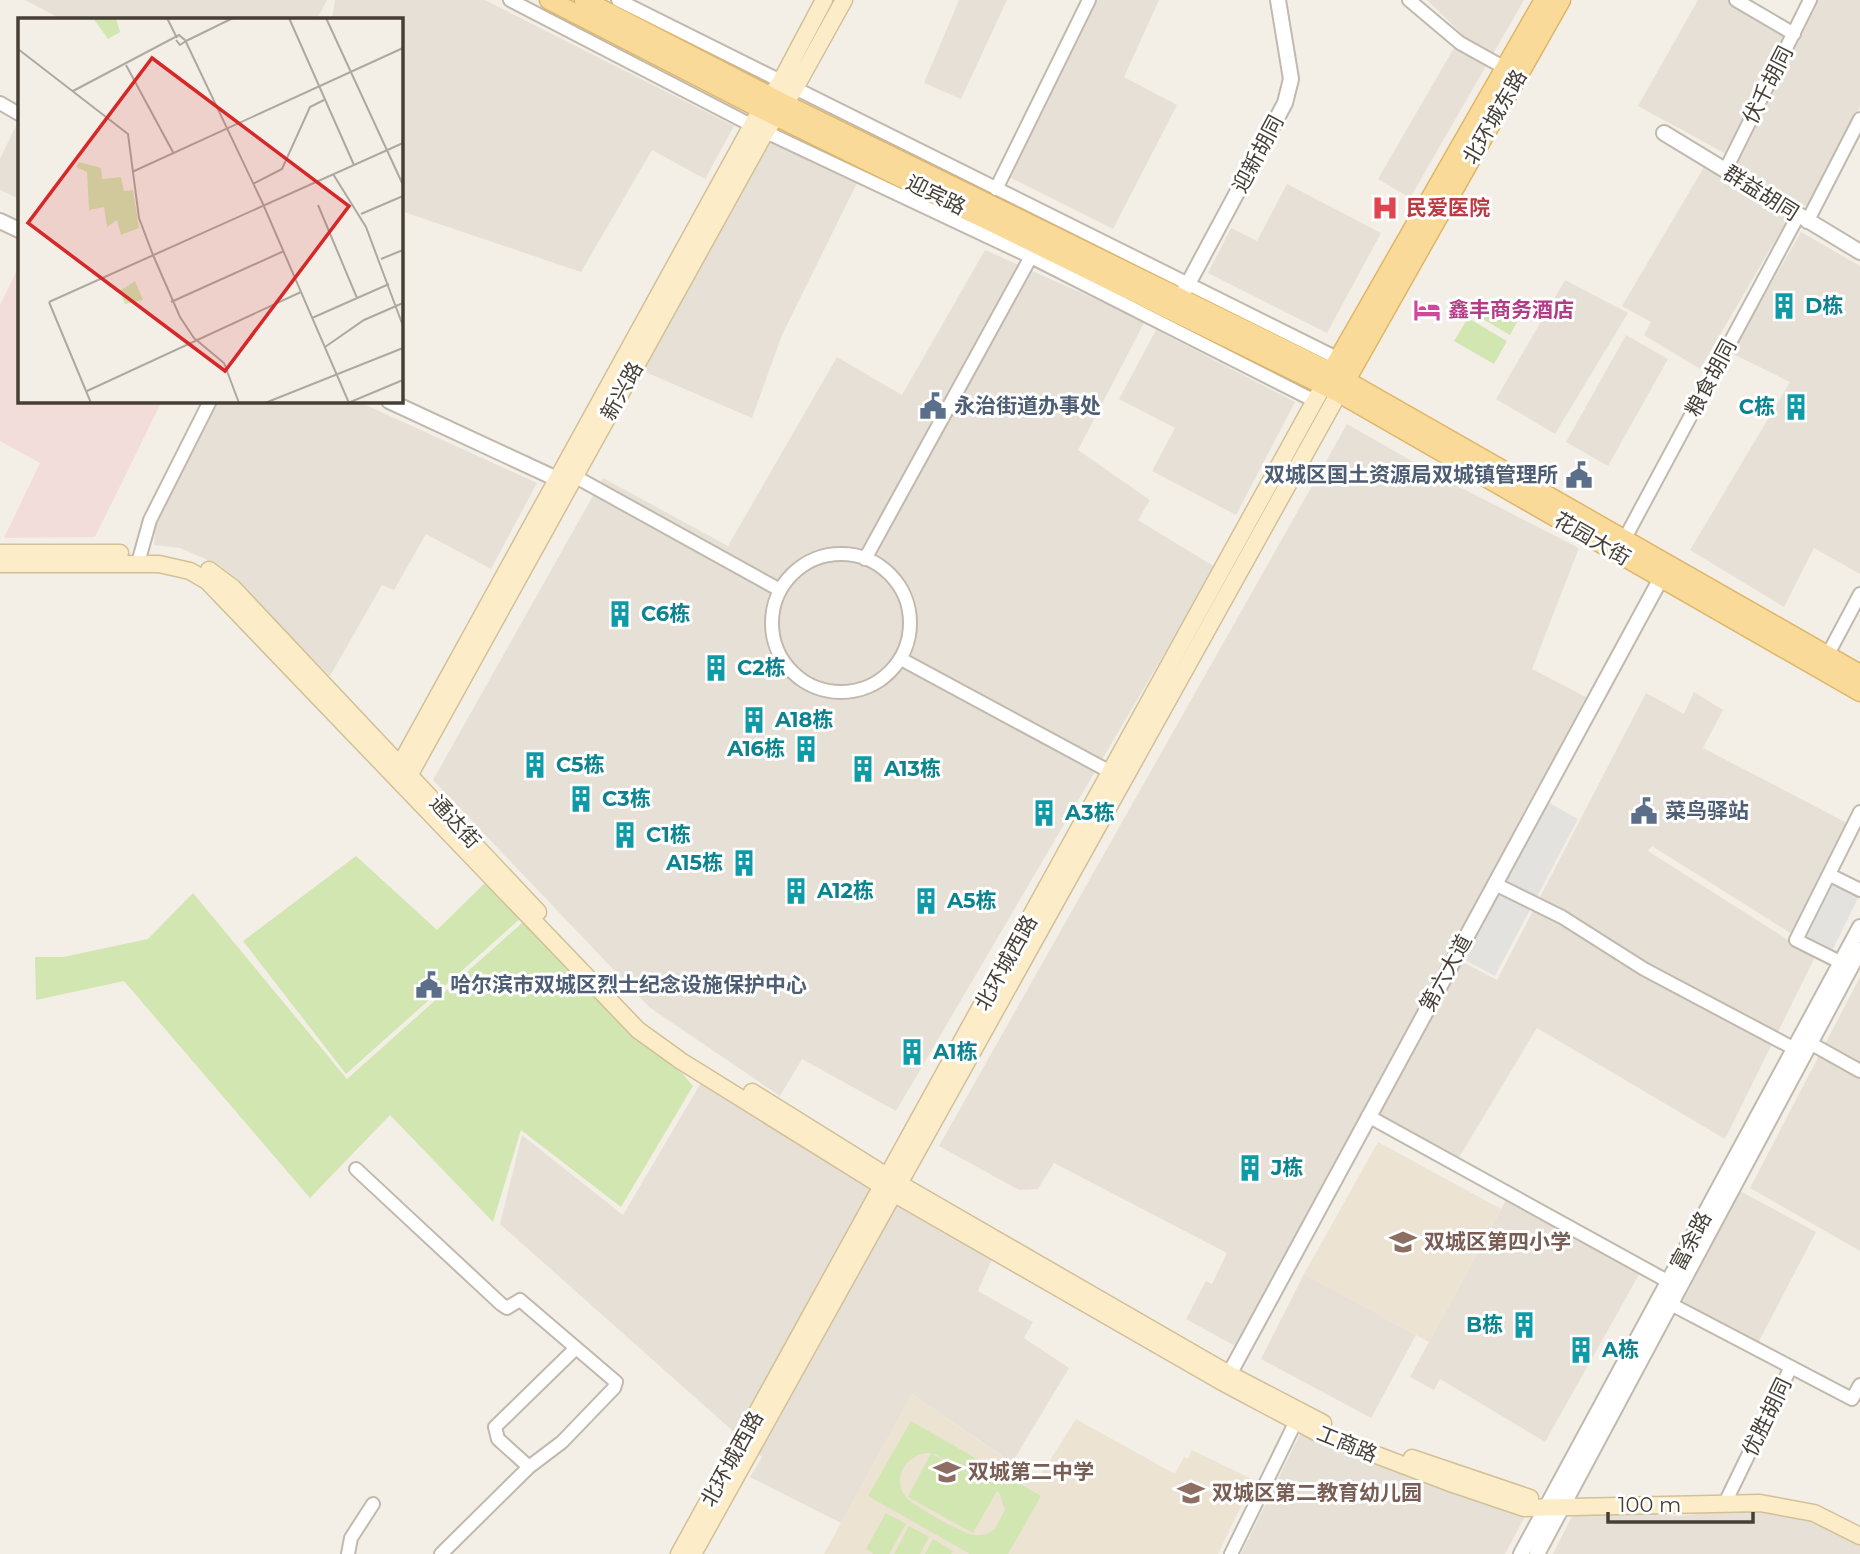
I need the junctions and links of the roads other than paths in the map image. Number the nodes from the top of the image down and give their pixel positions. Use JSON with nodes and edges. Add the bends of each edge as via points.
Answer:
{"nodes":[{"id":1,"x":510,"y":0,"type":"edge"},
{"id":2,"x":549,"y":0,"type":"edge"},
{"id":3,"x":584,"y":0,"type":"edge"},
{"id":4,"x":618,"y":0,"type":"edge"},
{"id":5,"x":824,"y":0,"type":"edge"},
{"id":6,"x":844,"y":0,"type":"edge"},
{"id":7,"x":1089,"y":0,"type":"edge"},
{"id":8,"x":1278,"y":0,"type":"edge"},
{"id":9,"x":1409,"y":0,"type":"edge"},
{"id":10,"x":1544,"y":0,"type":"edge"},
{"id":11,"x":1561,"y":0,"type":"edge"},
{"id":12,"x":1736,"y":0,"type":"edge"},
{"id":13,"x":1811,"y":0,"type":"edge"},
{"id":14,"x":1750,"y":4,"type":"edge"},
{"id":15,"x":1794,"y":34,"type":"junction"},
{"id":16,"x":1505,"y":68,"type":"junction"},
{"id":17,"x":773,"y":106,"type":"junction"},
{"id":18,"x":1860,"y":118,"type":"edge"},
{"id":19,"x":1664,"y":133,"type":"dead end"},
{"id":20,"x":1725,"y":170,"type":"junction"},
{"id":21,"x":998,"y":196,"type":"junction"},
{"id":22,"x":1802,"y":219,"type":"junction"},
{"id":23,"x":0,"y":221,"type":"edge"},
{"id":24,"x":18,"y":230,"type":"edge"},
{"id":25,"x":1038,"y":245,"type":"junction"},
{"id":26,"x":1860,"y":252,"type":"edge"},
{"id":27,"x":1184,"y":291,"type":"junction"},
{"id":28,"x":1332,"y":382,"type":"junction"},
{"id":29,"x":209,"y":402,"type":"edge"},
{"id":30,"x":391,"y":402,"type":"edge"},
{"id":31,"x":565,"y":477,"type":"junction"},
{"id":32,"x":1624,"y":540,"type":"junction"},
{"id":33,"x":0,"y":553,"type":"edge"},
{"id":34,"x":139,"y":558,"type":"junction"},
{"id":35,"x":865,"y":559,"type":"junction"},
{"id":36,"x":0,"y":564,"type":"edge"},
{"id":37,"x":1665,"y":571,"type":"junction"},
{"id":38,"x":780,"y":590,"type":"junction"},
{"id":39,"x":1860,"y":594,"type":"edge"},
{"id":40,"x":1827,"y":656,"type":"junction"},
{"id":41,"x":901,"y":659,"type":"junction"},
{"id":42,"x":1860,"y":674,"type":"edge"},
{"id":43,"x":1860,"y":692,"type":"edge"},
{"id":44,"x":402,"y":775,"type":"junction"},
{"id":45,"x":1118,"y":776,"type":"junction"},
{"id":46,"x":1860,"y":812,"type":"edge"},
{"id":47,"x":1830,"y":875,"type":"junction"},
{"id":48,"x":1495,"y":884,"type":"junction"},
{"id":49,"x":1860,"y":890,"type":"edge"},
{"id":50,"x":1860,"y":927,"type":"edge"},
{"id":51,"x":1860,"y":950,"type":"edge"},
{"id":52,"x":1840,"y":962,"type":"junction"},
{"id":53,"x":1810,"y":1043,"type":"junction"},
{"id":54,"x":1793,"y":1048,"type":"junction"},
{"id":55,"x":1860,"y":1071,"type":"edge"},
{"id":56,"x":1368,"y":1116,"type":"junction"},
{"id":57,"x":356,"y":1168,"type":"dead end"},
{"id":58,"x":890,"y":1185,"type":"junction"},
{"id":59,"x":1669,"y":1282,"type":"junction"},
{"id":60,"x":1665,"y":1302,"type":"junction"},
{"id":61,"x":576,"y":1348,"type":"junction"},
{"id":62,"x":1791,"y":1367,"type":"junction"},
{"id":63,"x":1227,"y":1378,"type":"junction"},
{"id":64,"x":1860,"y":1385,"type":"edge"},
{"id":65,"x":1298,"y":1417,"type":"junction"},
{"id":66,"x":529,"y":1467,"type":"junction"},
{"id":67,"x":1557,"y":1501,"type":"junction"},
{"id":68,"x":1726,"y":1501,"type":"junction"},
{"id":69,"x":373,"y":1504,"type":"dead end"},
{"id":70,"x":1860,"y":1526,"type":"edge"},
{"id":71,"x":1860,"y":1536,"type":"edge"},
{"id":72,"x":348,"y":1554,"type":"edge"},
{"id":73,"x":441,"y":1554,"type":"edge"},
{"id":74,"x":679,"y":1554,"type":"edge"},
{"id":75,"x":693,"y":1554,"type":"edge"},
{"id":76,"x":1231,"y":1554,"type":"edge"},
{"id":77,"x":1521,"y":1554,"type":"edge"},
{"id":78,"x":1537,"y":1554,"type":"edge"}],
"edges":[{"from":1,"to":17,"type":"street"},
{"from":2,"to":17,"type":"main road","name":"迎宾路"},
{"from":3,"to":17,"type":"main road","name":"迎宾路"},
{"from":4,"to":17,"type":"street"},
{"from":5,"to":17,"type":"main road","name":"新兴路"},
{"from":6,"to":17,"type":"main road","name":"新兴路"},
{"from":7,"to":21,"type":"street"},
{"from":8,"to":27,"type":"street","name":"迎新胡同","via":[[1291,79],[1285,103]]},
{"from":9,"to":16,"type":"street","via":[[1460,44]]},
{"from":10,"to":16,"type":"main road","name":"北环城东路"},
{"from":11,"to":28,"type":"main road","name":"北环城东路"},
{"from":12,"to":14,"type":"street"},
{"from":13,"to":15,"type":"street","name":"伏千胡同"},
{"from":14,"to":15,"type":"street"},
{"from":15,"to":20,"type":"street","name":"伏千胡同"},
{"from":16,"to":28,"type":"main road","name":"北环城东路"},
{"from":17,"to":21,"type":"main road","name":"迎宾路"},
{"from":17,"to":25,"type":"main road","name":"迎宾路"},
{"from":17,"to":31,"type":"main road","name":"新兴路"},
{"from":18,"to":22,"type":"street","name":"粮食胡同"},
{"from":19,"to":20,"type":"street","name":"群益胡同"},
{"from":20,"to":22,"type":"street","name":"群益胡同"},
{"from":21,"to":25,"type":"main road","name":"迎宾路"},
{"from":21,"to":27,"type":"street"},
{"from":22,"to":26,"type":"street","name":"群益胡同"},
{"from":22,"to":32,"type":"street","name":"粮食胡同"},
{"from":23,"to":24,"type":"street"},
{"from":25,"to":27,"type":"main road","name":"迎宾路"},
{"from":25,"to":28,"type":"main road","name":"迎宾路"},
{"from":25,"to":35,"type":"street"},
{"from":27,"to":28,"type":"main road","name":"迎宾路"},
{"from":28,"to":32,"type":"main road","name":"花园大街"},
{"from":28,"to":37,"type":"main road","name":"花园大街"},
{"from":28,"to":45,"type":"main road","name":"北环城西路"},
{"from":28,"to":45,"type":"main road","name":"北环城西路"},
{"from":29,"to":34,"type":"street","via":[[150,520]]},
{"from":30,"to":31,"type":"street"},
{"from":31,"to":38,"type":"street"},
{"from":31,"to":44,"type":"main road","name":"新兴路"},
{"from":32,"to":37,"type":"main road","name":"花园大街"},
{"from":33,"to":34,"type":"main road","name":"通达街"},
{"from":34,"to":36,"type":"main road","name":"通达街"},
{"from":34,"to":44,"type":"main road","name":"通达街","via":[[208,581]]},
{"from":35,"to":38,"type":"street","via":[[833,554],[812,560],[794,572]]},
{"from":35,"to":41,"type":"street","via":[[893,577],[905,595],[909,638]]},
{"from":37,"to":40,"type":"main road","name":"花园大街"},
{"from":37,"to":43,"type":"main road","name":"花园大街"},
{"from":37,"to":48,"type":"street","name":"第六大道"},
{"from":38,"to":41,"type":"street","via":[[773,612],[773,636],[781,659],[797,677],[817,689],[841,693],[864,689],[885,677]]},
{"from":39,"to":40,"type":"street"},
{"from":40,"to":42,"type":"main road","name":"花园大街"},
{"from":41,"to":45,"type":"street"},
{"from":44,"to":58,"type":"main road","name":"通达街","via":[[638,1030],[681,1061]]},
{"from":45,"to":58,"type":"main road","name":"北环城西路"},
{"from":46,"to":47,"type":"street"},
{"from":47,"to":49,"type":"street"},
{"from":47,"to":52,"type":"street","via":[[1796,940]]},
{"from":48,"to":54,"type":"street"},
{"from":48,"to":56,"type":"street","name":"第六大道"},
{"from":50,"to":52,"type":"street","name":"富余路"},
{"from":51,"to":53,"type":"street","name":"富余路"},
{"from":52,"to":54,"type":"street","name":"富余路"},
{"from":53,"to":55,"type":"street"},
{"from":53,"to":60,"type":"street","name":"富余路"},
{"from":54,"to":59,"type":"street","name":"富余路"},
{"from":56,"to":59,"type":"street"},
{"from":56,"to":63,"type":"street","name":"第六大道"},
{"from":57,"to":61,"type":"street","via":[[501,1304],[507,1308],[520,1300]]},
{"from":58,"to":63,"type":"main road","name":"工商路"},
{"from":58,"to":74,"type":"main road","name":"北环城西路"},
{"from":58,"to":75,"type":"main road","name":"北环城西路"},
{"from":59,"to":60,"type":"street","name":"富余路"},
{"from":60,"to":62,"type":"street"},
{"from":60,"to":67,"type":"street","name":"富余路"},
{"from":61,"to":66,"type":"street","via":[[495,1427],[498,1439]]},
{"from":61,"to":66,"type":"street","via":[[612,1377],[614,1388],[562,1443]]},
{"from":62,"to":64,"type":"street","via":[[1852,1399]]},
{"from":62,"to":68,"type":"street","name":"优胜胡同"},
{"from":63,"to":65,"type":"main road","name":"工商路"},
{"from":65,"to":67,"type":"main road","name":"工商路","via":[[1342,1443],[1492,1498],[1524,1508]]},
{"from":65,"to":76,"type":"street"},
{"from":66,"to":73,"type":"street"},
{"from":67,"to":68,"type":"main road","name":"工商路"},
{"from":67,"to":77,"type":"street","name":"富余路"},
{"from":67,"to":78,"type":"street","name":"富余路"},
{"from":68,"to":70,"type":"main road","name":"工商路","via":[[1768,1494],[1795,1498]]},
{"from":68,"to":71,"type":"main road","name":"工商路","via":[[1790,1506]]},
{"from":69,"to":72,"type":"street","via":[[351,1538]]}]}
